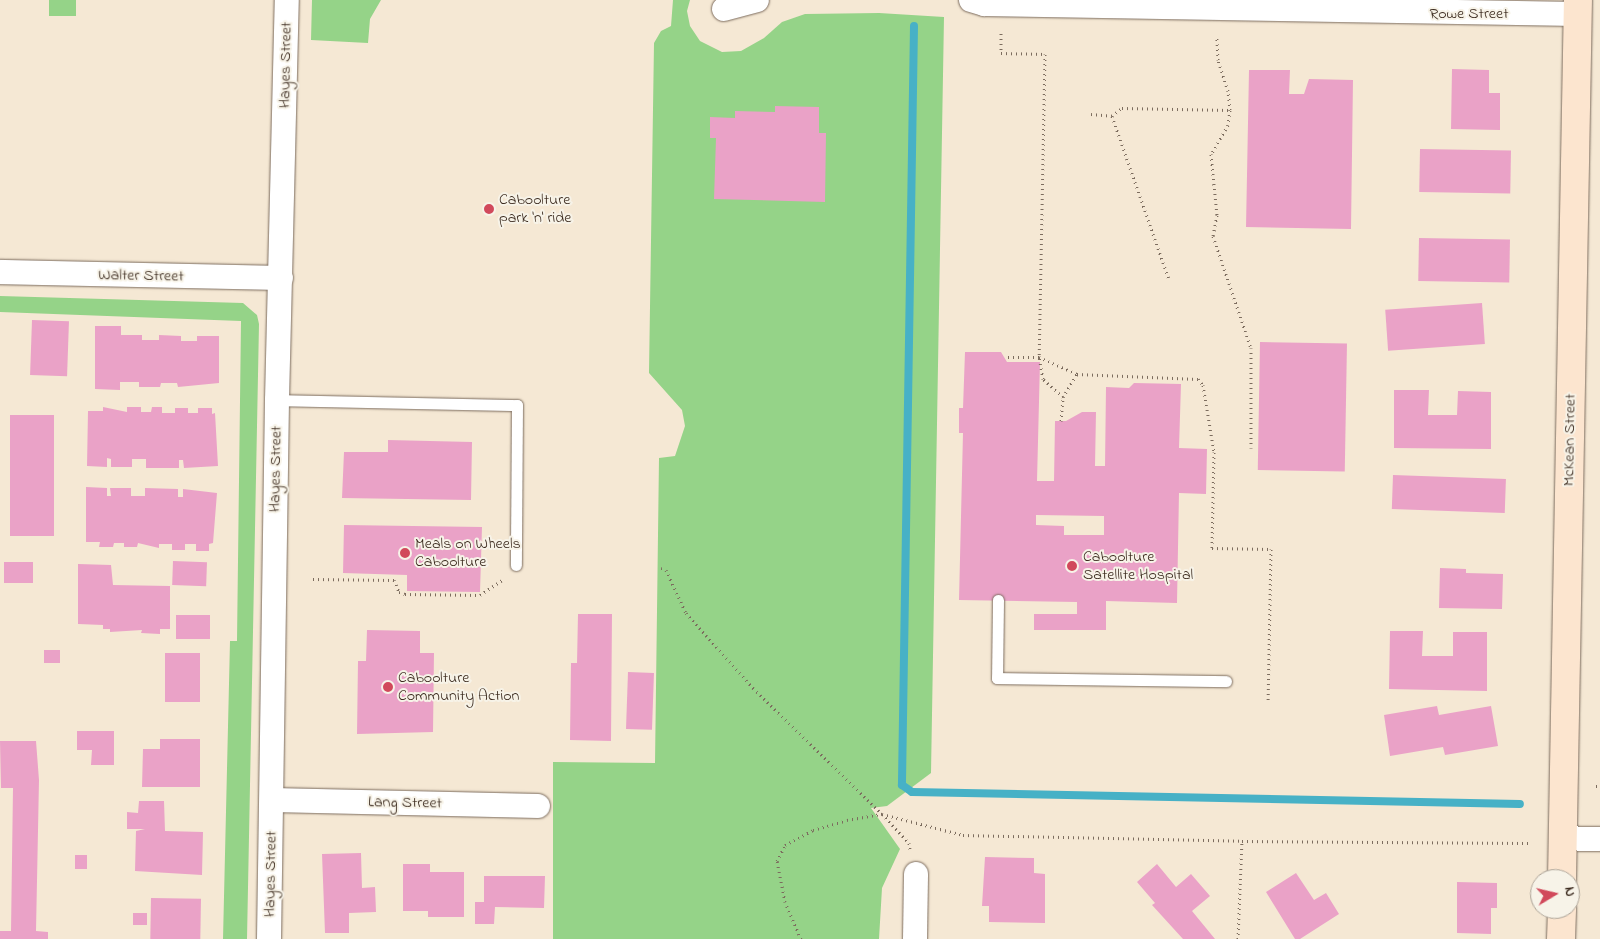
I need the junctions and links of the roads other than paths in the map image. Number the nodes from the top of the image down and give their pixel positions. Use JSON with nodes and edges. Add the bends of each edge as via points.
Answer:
{"nodes":[{"id":1,"x":287,"y":0,"type":"edge"},
{"id":2,"x":757,"y":0,"type":"edge"},
{"id":3,"x":971,"y":0,"type":"edge"},
{"id":4,"x":720,"y":4,"type":"edge"},
{"id":5,"x":1426,"y":7,"type":"edge"},
{"id":6,"x":1578,"y":7,"type":"edge"},
{"id":7,"x":0,"y":272,"type":"edge"},
{"id":8,"x":281,"y":278,"type":"junction"},
{"id":9,"x":277,"y":400,"type":"junction"},
{"id":10,"x":516,"y":565,"type":"road end"},
{"id":11,"x":998,"y":600,"type":"dead end"},
{"id":12,"x":1226,"y":682,"type":"dead end"},
{"id":13,"x":273,"y":800,"type":"junction"},
{"id":14,"x":538,"y":806,"type":"dead end"},
{"id":15,"x":1563,"y":838,"type":"junction"},
{"id":16,"x":1600,"y":839,"type":"edge"},
{"id":17,"x":1562,"y":869,"type":"edge"},
{"id":18,"x":916,"y":874,"type":"road end"},
{"id":19,"x":1562,"y":919,"type":"edge"},
{"id":20,"x":269,"y":939,"type":"edge"},
{"id":21,"x":915,"y":939,"type":"edge"},
{"id":22,"x":1561,"y":939,"type":"edge"}],
"edges":[{"from":1,"to":8,"type":"street","name":"Hayes Street"},
{"from":2,"to":4,"type":"street"},
{"from":3,"to":5,"type":"street","name":"Rowe Street","via":[[984,4]]},
{"from":5,"to":6,"type":"street","name":"Rowe Street"},
{"from":6,"to":15,"type":"main road","name":"McKean Street"},
{"from":7,"to":8,"type":"street","name":"Walter Street"},
{"from":8,"to":9,"type":"street","name":"Hayes Street"},
{"from":9,"to":10,"type":"lane","via":[[517,405]]},
{"from":9,"to":13,"type":"street","name":"Hayes Street"},
{"from":11,"to":12,"type":"lane","via":[[997,678]]},
{"from":13,"to":14,"type":"street","name":"Lang Street"},
{"from":13,"to":20,"type":"street","name":"Hayes Street"},
{"from":15,"to":16,"type":"street"},
{"from":15,"to":17,"type":"main road","name":"McKean Street"},
{"from":18,"to":21,"type":"street"},
{"from":19,"to":22,"type":"main road"}]}
